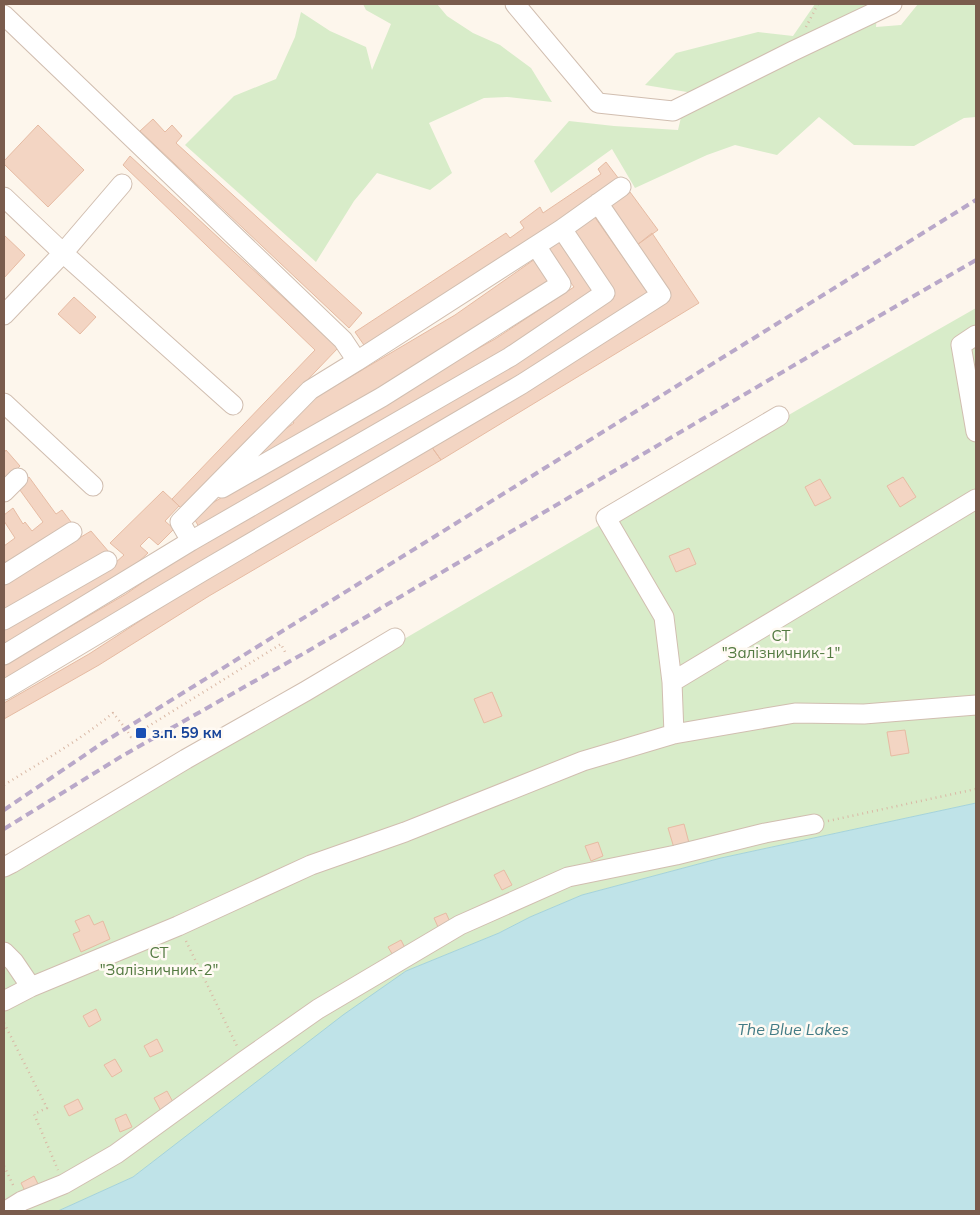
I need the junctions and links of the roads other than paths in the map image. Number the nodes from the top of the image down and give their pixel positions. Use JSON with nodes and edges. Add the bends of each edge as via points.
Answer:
{"nodes":[{"id":1,"x":515,"y":4,"type":"edge"},
{"id":2,"x":892,"y":4,"type":"edge"},
{"id":3,"x":4,"y":15,"type":"edge"},
{"id":4,"x":122,"y":184,"type":"dead end"},
{"id":5,"x":621,"y":187,"type":"dead end"},
{"id":6,"x":4,"y":197,"type":"edge"},
{"id":7,"x":598,"y":204,"type":"junction"},
{"id":8,"x":562,"y":230,"type":"junction"},
{"id":9,"x":536,"y":246,"type":"junction"},
{"id":10,"x":63,"y":253,"type":"junction"},
{"id":11,"x":4,"y":315,"type":"edge"},
{"id":12,"x":976,"y":335,"type":"edge"},
{"id":13,"x":357,"y":361,"type":"junction"},
{"id":14,"x":4,"y":403,"type":"edge"},
{"id":15,"x":232,"y":405,"type":"dead end"},
{"id":16,"x":780,"y":416,"type":"dead end"},
{"id":17,"x":976,"y":432,"type":"edge"},
{"id":18,"x":18,"y":478,"type":"dead end"},
{"id":19,"x":93,"y":486,"type":"dead end"},
{"id":20,"x":4,"y":492,"type":"edge"},
{"id":21,"x":976,"y":499,"type":"edge"},
{"id":22,"x":201,"y":500,"type":"junction"},
{"id":23,"x":72,"y":532,"type":"dead end"},
{"id":24,"x":191,"y":541,"type":"junction"},
{"id":25,"x":107,"y":561,"type":"dead end"},
{"id":26,"x":4,"y":575,"type":"edge"},
{"id":27,"x":4,"y":620,"type":"edge"},
{"id":28,"x":395,"y":638,"type":"dead end"},
{"id":29,"x":4,"y":655,"type":"edge"},
{"id":30,"x":672,"y":682,"type":"junction"},
{"id":31,"x":4,"y":690,"type":"edge"},
{"id":32,"x":976,"y":704,"type":"edge"},
{"id":33,"x":674,"y":734,"type":"junction"},
{"id":34,"x":814,"y":824,"type":"road end"},
{"id":35,"x":4,"y":867,"type":"edge"},
{"id":36,"x":4,"y":952,"type":"edge"},
{"id":37,"x":31,"y":987,"type":"junction"},
{"id":38,"x":4,"y":1001,"type":"edge"},
{"id":39,"x":6,"y":1211,"type":"edge"}],
"edges":[{"from":1,"to":2,"type":"street","via":[[598,103],[672,111]]},
{"from":3,"to":13,"type":"street","via":[[336,333]]},
{"from":4,"to":10,"type":"street"},
{"from":5,"to":7,"type":"street"},
{"from":6,"to":10,"type":"street"},
{"from":7,"to":8,"type":"street"},
{"from":7,"to":31,"type":"street","via":[[661,295],[522,384]]},
{"from":8,"to":9,"type":"street"},
{"from":8,"to":24,"type":"street","via":[[605,293],[510,357]]},
{"from":9,"to":13,"type":"street"},
{"from":9,"to":22,"type":"street","via":[[561,284],[382,397]]},
{"from":10,"to":11,"type":"street"},
{"from":10,"to":15,"type":"street"},
{"from":12,"to":17,"type":"street","via":[[961,345]]},
{"from":13,"to":22,"type":"street","via":[[310,390]]},
{"from":14,"to":19,"type":"street"},
{"from":16,"to":30,"type":"street","via":[[606,518],[664,617]]},
{"from":18,"to":20,"type":"street"},
{"from":21,"to":30,"type":"street"},
{"from":22,"to":24,"type":"street","via":[[180,522]]},
{"from":23,"to":26,"type":"street"},
{"from":24,"to":29,"type":"street"},
{"from":25,"to":27,"type":"street"},
{"from":28,"to":35,"type":"street"},
{"from":30,"to":33,"type":"street"},
{"from":32,"to":33,"type":"street","via":[[864,714],[795,713]]},
{"from":33,"to":37,"type":"street","via":[[583,761],[406,832],[311,865],[178,926]]},
{"from":34,"to":39,"type":"street","via":[[568,877],[460,925],[318,1009],[116,1154],[64,1184]]},
{"from":36,"to":37,"type":"street"},
{"from":37,"to":38,"type":"street"}]}
